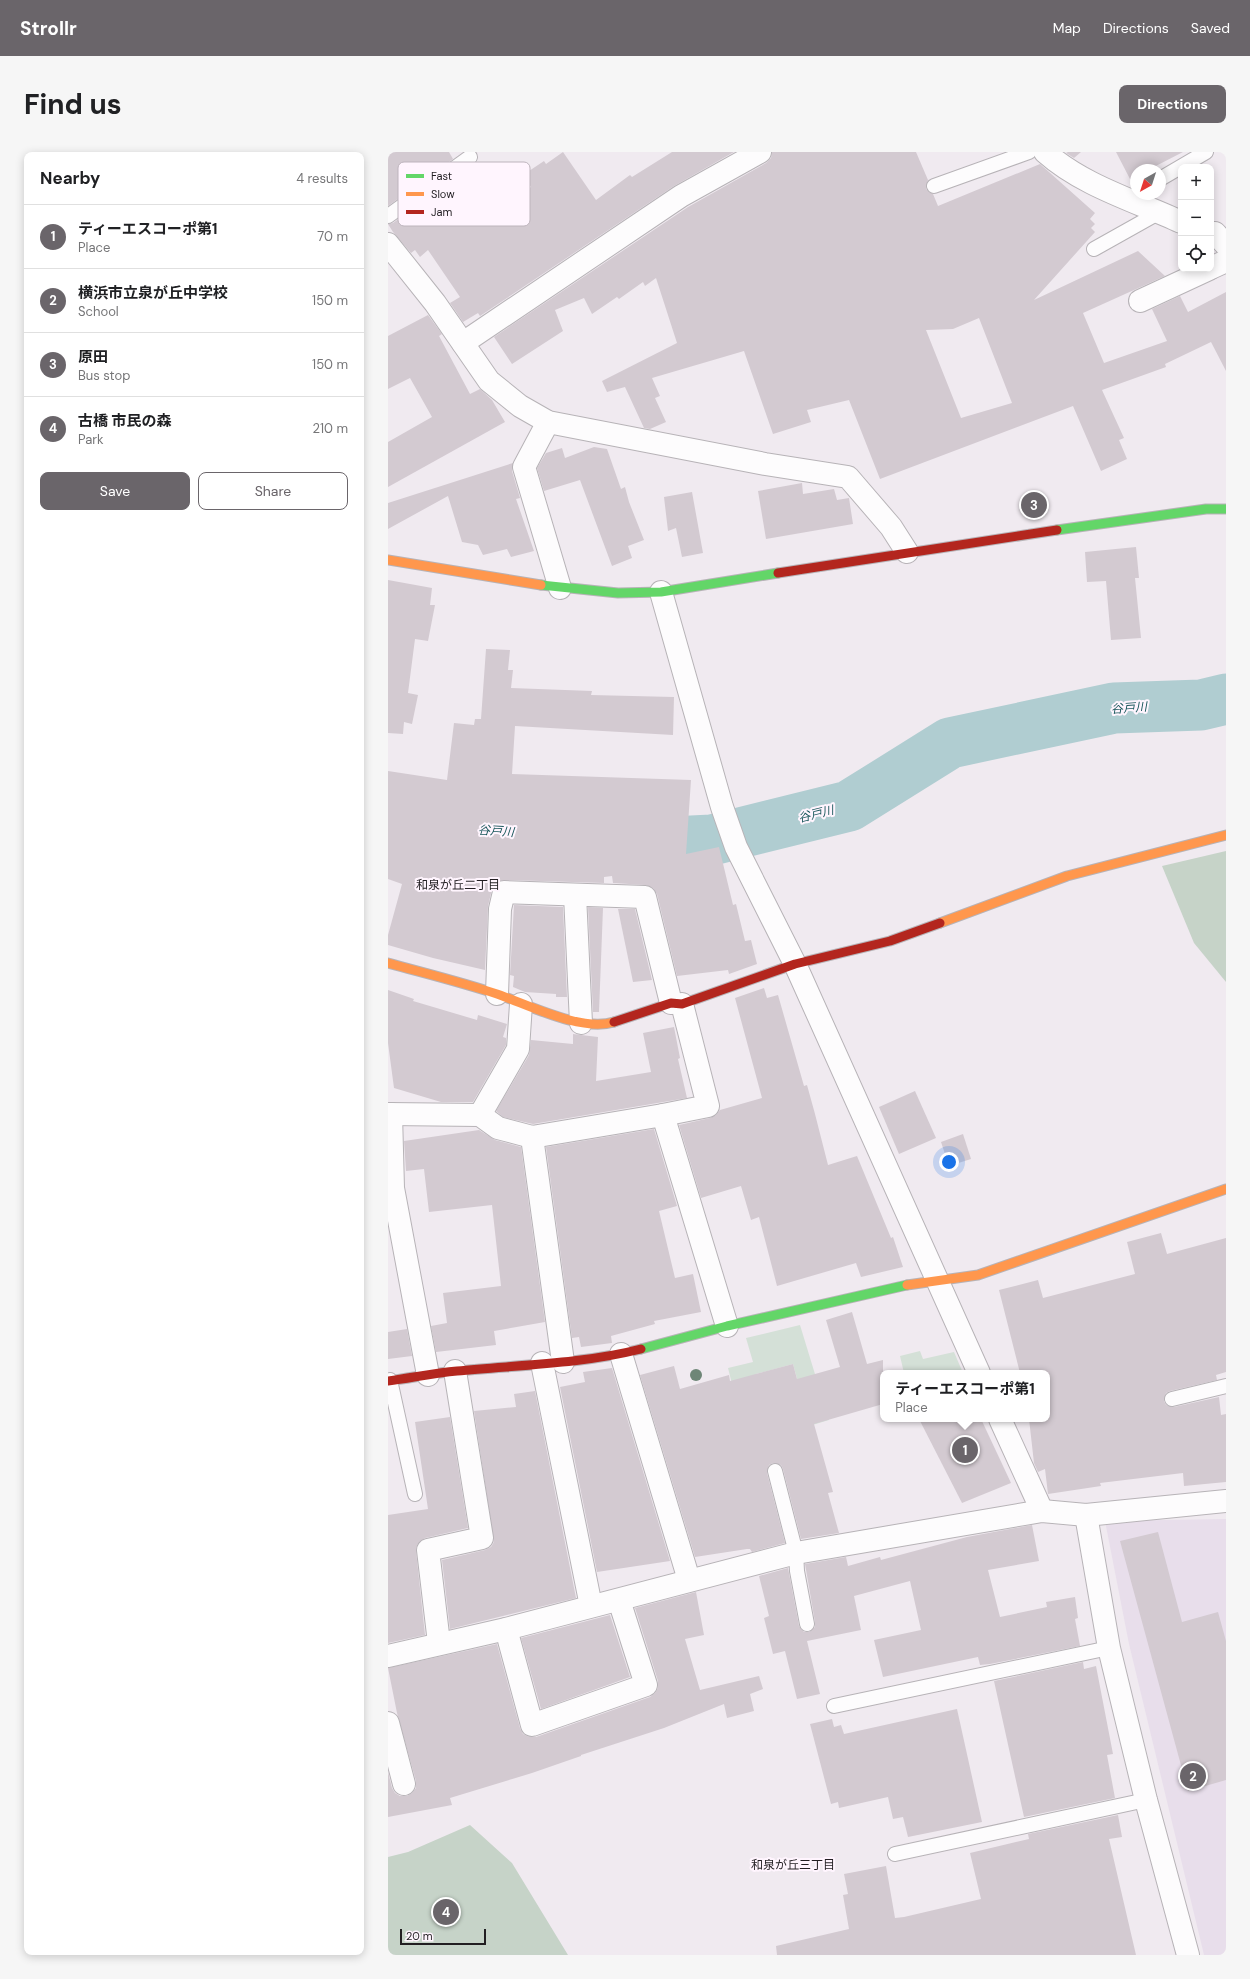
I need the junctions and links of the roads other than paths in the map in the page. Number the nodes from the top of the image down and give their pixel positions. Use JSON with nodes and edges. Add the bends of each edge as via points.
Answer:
{"nodes":[{"id":1,"x":760,"y":152,"type":"edge"},
{"id":2,"x":1029,"y":152,"type":"edge"},
{"id":3,"x":1045,"y":152,"type":"edge"},
{"id":4,"x":1206,"y":152,"type":"edge"},
{"id":5,"x":470,"y":157,"type":"dead end"},
{"id":6,"x":463,"y":162,"type":"edge"},
{"id":7,"x":1166,"y":175,"type":"edge"},
{"id":8,"x":934,"y":186,"type":"dead end"},
{"id":9,"x":1130,"y":195,"type":"edge"},
{"id":10,"x":1139,"y":200,"type":"edge"},
{"id":11,"x":398,"y":209,"type":"edge"},
{"id":12,"x":1160,"y":212,"type":"junction"},
{"id":13,"x":388,"y":216,"type":"edge"},
{"id":14,"x":1178,"y":221,"type":"edge"},
{"id":15,"x":388,"y":244,"type":"edge"},
{"id":16,"x":1094,"y":249,"type":"dead end"},
{"id":17,"x":1226,"y":261,"type":"edge"},
{"id":18,"x":1214,"y":267,"type":"edge"},
{"id":19,"x":1203,"y":272,"type":"edge"},
{"id":20,"x":1140,"y":301,"type":"dead end"},
{"id":21,"x":463,"y":343,"type":"junction"},
{"id":22,"x":548,"y":422,"type":"junction"},
{"id":23,"x":1226,"y":509,"type":"edge"},
{"id":24,"x":907,"y":552,"type":"junction"},
{"id":25,"x":388,"y":560,"type":"edge"},
{"id":26,"x":560,"y":588,"type":"junction"},
{"id":27,"x":661,"y":592,"type":"junction"},
{"id":28,"x":1226,"y":835,"type":"edge"},
{"id":29,"x":576,"y":895,"type":"junction"},
{"id":30,"x":388,"y":963,"type":"edge"},
{"id":31,"x":795,"y":964,"type":"junction"},
{"id":32,"x":497,"y":994,"type":"junction"},
{"id":33,"x":521,"y":1004,"type":"junction"},
{"id":34,"x":676,"y":1004,"type":"junction"},
{"id":35,"x":581,"y":1023,"type":"junction"},
{"id":36,"x":389,"y":1114,"type":"edge"},
{"id":37,"x":480,"y":1115,"type":"junction"},
{"id":38,"x":663,"y":1115,"type":"junction"},
{"id":39,"x":532,"y":1137,"type":"junction"},
{"id":40,"x":1226,"y":1189,"type":"edge"},
{"id":41,"x":937,"y":1282,"type":"junction"},
{"id":42,"x":727,"y":1326,"type":"junction"},
{"id":43,"x":621,"y":1354,"type":"junction"},
{"id":44,"x":552,"y":1363,"type":"junction"},
{"id":45,"x":978,"y":1370,"type":"edge"},
{"id":46,"x":455,"y":1371,"type":"junction"},
{"id":47,"x":428,"y":1375,"type":"junction"},
{"id":48,"x":389,"y":1381,"type":"edge"},
{"id":49,"x":1226,"y":1386,"type":"edge"},
{"id":50,"x":1172,"y":1399,"type":"dead end"},
{"id":51,"x":1001,"y":1422,"type":"edge"},
{"id":52,"x":775,"y":1471,"type":"dead end"},
{"id":53,"x":415,"y":1494,"type":"dead end"},
{"id":54,"x":1226,"y":1501,"type":"edge"},
{"id":55,"x":1042,"y":1511,"type":"junction"},
{"id":56,"x":1086,"y":1515,"type":"junction"},
{"id":57,"x":796,"y":1553,"type":"junction"},
{"id":58,"x":689,"y":1580,"type":"junction"},
{"id":59,"x":619,"y":1600,"type":"junction"},
{"id":60,"x":591,"y":1606,"type":"junction"},
{"id":61,"x":807,"y":1624,"type":"dead end"},
{"id":62,"x":506,"y":1629,"type":"junction"},
{"id":63,"x":439,"y":1643,"type":"junction"},
{"id":64,"x":1109,"y":1648,"type":"junction"},
{"id":65,"x":388,"y":1656,"type":"edge"},
{"id":66,"x":834,"y":1706,"type":"dead end"},
{"id":67,"x":388,"y":1723,"type":"edge"},
{"id":68,"x":404,"y":1784,"type":"dead end"},
{"id":69,"x":1146,"y":1800,"type":"junction"},
{"id":70,"x":895,"y":1854,"type":"dead end"},
{"id":71,"x":1188,"y":1955,"type":"edge"}],
"edges":[{"from":1,"to":21,"type":"street","via":[[681,196]]},
{"from":2,"to":8,"type":"lane"},
{"from":3,"to":9,"type":"street","via":[[1056,162],[1094,184]]},
{"from":4,"to":7,"type":"lane"},
{"from":5,"to":6,"type":"lane"},
{"from":10,"to":12,"type":"street"},
{"from":11,"to":13,"type":"lane"},
{"from":12,"to":14,"type":"street"},
{"from":12,"to":16,"type":"lane"},
{"from":15,"to":21,"type":"street"},
{"from":17,"to":18,"type":"street"},
{"from":19,"to":20,"type":"street"},
{"from":21,"to":22,"type":"street","via":[[489,381],[520,406]]},
{"from":22,"to":24,"type":"street","via":[[765,464],[848,477],[891,527]]},
{"from":22,"to":26,"type":"street","via":[[524,467]]},
{"from":23,"to":24,"type":"street","via":[[1206,509]]},
{"from":24,"to":27,"type":"street"},
{"from":25,"to":26,"type":"street"},
{"from":26,"to":27,"type":"street","via":[[618,593]]},
{"from":27,"to":31,"type":"street","via":[[736,847]]},
{"from":28,"to":31,"type":"street","via":[[1067,876],[890,941]]},
{"from":29,"to":32,"type":"street","via":[[504,892],[500,909]]},
{"from":29,"to":34,"type":"street","via":[[645,897]]},
{"from":29,"to":35,"type":"street"},
{"from":30,"to":32,"type":"street"},
{"from":31,"to":34,"type":"street"},
{"from":31,"to":41,"type":"street"},
{"from":32,"to":33,"type":"street"},
{"from":33,"to":35,"type":"street"},
{"from":33,"to":37,"type":"street","via":[[518,1049]]},
{"from":34,"to":35,"type":"street","via":[[603,1025]]},
{"from":34,"to":38,"type":"street","via":[[708,1106]]},
{"from":36,"to":37,"type":"street"},
{"from":36,"to":47,"type":"street","via":[[393,1188]]},
{"from":37,"to":39,"type":"street","via":[[498,1128]]},
{"from":38,"to":39,"type":"street"},
{"from":38,"to":42,"type":"street"},
{"from":39,"to":44,"type":"street"},
{"from":40,"to":41,"type":"street","via":[[978,1275]]},
{"from":41,"to":42,"type":"street","via":[[903,1286]]},
{"from":41,"to":45,"type":"street"},
{"from":42,"to":43,"type":"street"},
{"from":43,"to":44,"type":"street"},
{"from":43,"to":58,"type":"street"},
{"from":44,"to":46,"type":"street"},
{"from":44,"to":60,"type":"street"},
{"from":46,"to":47,"type":"street"},
{"from":46,"to":63,"type":"street","via":[[482,1538],[428,1550]]},
{"from":47,"to":48,"type":"street"},
{"from":48,"to":53,"type":"lane"},
{"from":49,"to":50,"type":"lane"},
{"from":51,"to":55,"type":"street"},
{"from":52,"to":57,"type":"lane"},
{"from":54,"to":56,"type":"street"},
{"from":55,"to":56,"type":"street"},
{"from":55,"to":57,"type":"street"},
{"from":56,"to":64,"type":"street"},
{"from":57,"to":58,"type":"street"},
{"from":57,"to":61,"type":"lane","via":[[796,1571]]},
{"from":58,"to":59,"type":"street"},
{"from":59,"to":60,"type":"street"},
{"from":59,"to":62,"type":"street","via":[[646,1685],[532,1725]]},
{"from":60,"to":62,"type":"street"},
{"from":62,"to":63,"type":"street"},
{"from":63,"to":65,"type":"street"},
{"from":64,"to":66,"type":"lane"},
{"from":64,"to":69,"type":"street"},
{"from":67,"to":68,"type":"street"},
{"from":69,"to":70,"type":"lane"},
{"from":69,"to":71,"type":"street"}]}
